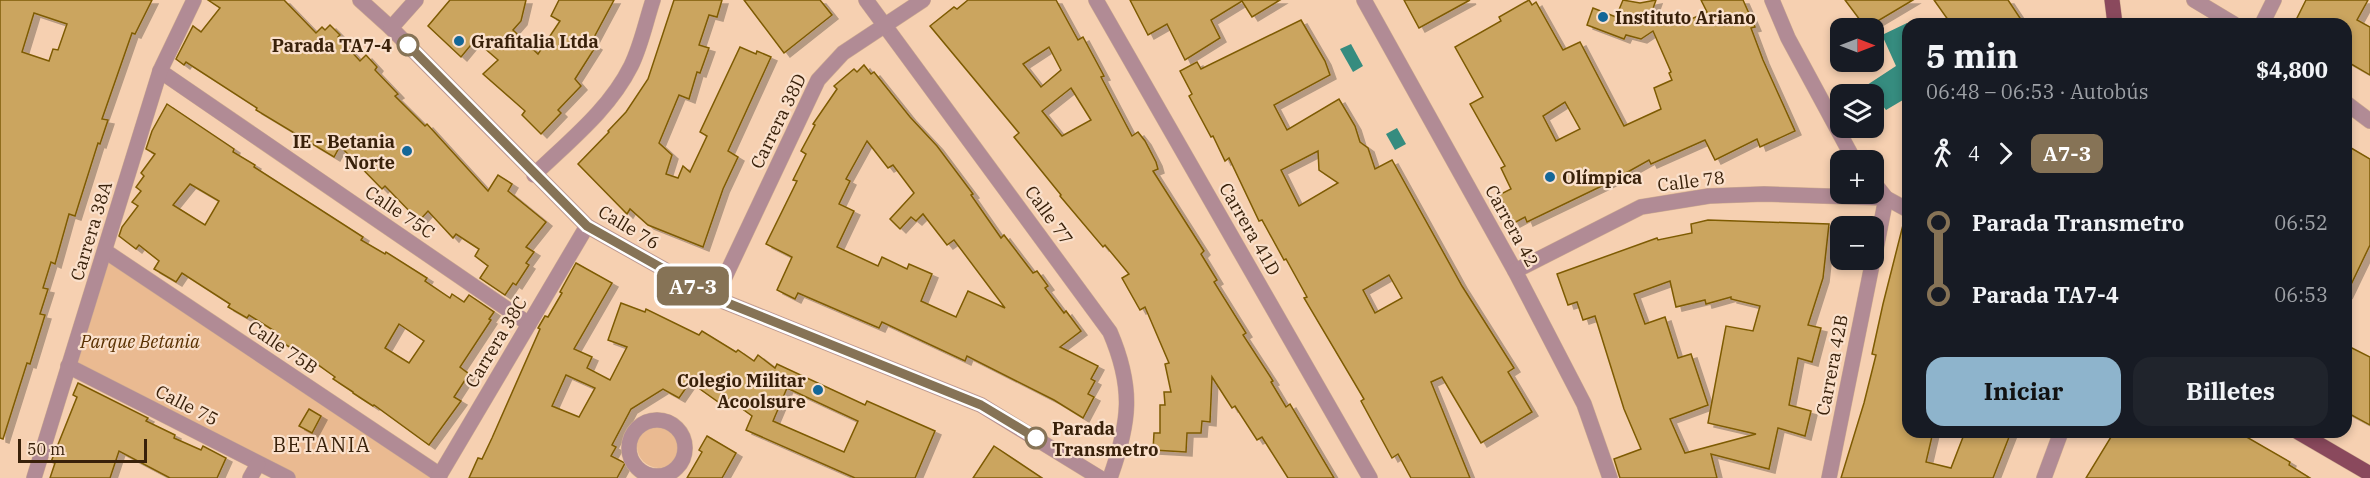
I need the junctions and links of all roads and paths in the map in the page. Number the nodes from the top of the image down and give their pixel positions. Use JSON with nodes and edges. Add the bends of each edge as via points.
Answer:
{"nodes":[{"id":1,"x":194,"y":0,"type":"edge"},
{"id":2,"x":360,"y":0,"type":"edge"},
{"id":3,"x":416,"y":0,"type":"edge"},
{"id":4,"x":653,"y":0,"type":"edge"},
{"id":5,"x":866,"y":0,"type":"edge"},
{"id":6,"x":923,"y":0,"type":"edge"},
{"id":7,"x":1096,"y":0,"type":"edge"},
{"id":8,"x":1364,"y":0,"type":"edge"},
{"id":9,"x":1772,"y":0,"type":"edge"},
{"id":10,"x":2112,"y":0,"type":"edge"},
{"id":11,"x":2194,"y":0,"type":"edge"},
{"id":12,"x":2274,"y":0,"type":"edge"},
{"id":13,"x":2114,"y":18,"type":"edge"},
{"id":14,"x":2224,"y":18,"type":"edge"},
{"id":15,"x":2265,"y":18,"type":"edge"},
{"id":16,"x":885,"y":24,"type":"junction"},
{"id":17,"x":391,"y":28,"type":"junction"},
{"id":18,"x":160,"y":71,"type":"junction"},
{"id":19,"x":2352,"y":108,"type":"edge"},
{"id":20,"x":2370,"y":121,"type":"edge"},
{"id":21,"x":1849,"y":150,"type":"edge"},
{"id":22,"x":534,"y":175,"type":"junction"},
{"id":23,"x":1884,"y":196,"type":"edge"},
{"id":24,"x":1886,"y":198,"type":"junction"},
{"id":25,"x":1902,"y":207,"type":"edge"},
{"id":26,"x":1882,"y":216,"type":"edge"},
{"id":27,"x":587,"y":226,"type":"junction"},
{"id":28,"x":105,"y":251,"type":"junction"},
{"id":29,"x":1515,"y":270,"type":"junction"},
{"id":30,"x":1871,"y":270,"type":"edge"},
{"id":31,"x":715,"y":298,"type":"junction"},
{"id":32,"x":529,"y":324,"type":"junction"},
{"id":33,"x":68,"y":366,"type":"junction"},
{"id":34,"x":2059,"y":438,"type":"edge"},
{"id":35,"x":2308,"y":438,"type":"edge"},
{"id":36,"x":258,"y":464,"type":"junction"},
{"id":37,"x":2370,"y":474,"type":"edge"},
{"id":38,"x":439,"y":477,"type":"edge"},
{"id":39,"x":34,"y":478,"type":"edge"},
{"id":40,"x":250,"y":478,"type":"edge"},
{"id":41,"x":288,"y":478,"type":"edge"},
{"id":42,"x":1100,"y":478,"type":"edge"},
{"id":43,"x":1110,"y":478,"type":"edge"},
{"id":44,"x":1370,"y":478,"type":"edge"},
{"id":45,"x":1610,"y":478,"type":"edge"},
{"id":46,"x":1829,"y":478,"type":"edge"},
{"id":47,"x":2044,"y":478,"type":"edge"}],
"edges":[{"from":1,"to":18,"type":"street","name":"Carrera 38A"},
{"from":2,"to":17,"type":"street","name":"Calle 76"},
{"from":3,"to":17,"type":"street"},
{"from":4,"to":22,"type":"street","via":[[632,64],[619,87],[604,107]]},
{"from":5,"to":16,"type":"street","name":"Calle 77"},
{"from":6,"to":16,"type":"street","name":"Carrera 38D"},
{"from":7,"to":44,"type":"street","name":"Carrera 41D"},
{"from":8,"to":29,"type":"street","name":"Carrera 42"},
{"from":9,"to":21,"type":"street","via":[[1788,38]]},
{"from":10,"to":13,"type":"main road"},
{"from":11,"to":14,"type":"street"},
{"from":12,"to":15,"type":"street"},
{"from":16,"to":31,"type":"street","name":"Carrera 38D","via":[[843,53],[818,80]]},
{"from":16,"to":43,"type":"street","name":"Calle 77","via":[[1110,332],[1121,358],[1127,412],[1122,444]]},
{"from":17,"to":22,"type":"street","name":"Calle 76"},
{"from":18,"to":28,"type":"street","name":"Carrera 38A"},
{"from":18,"to":32,"type":"street","name":"Calle 75C"},
{"from":19,"to":20,"type":"street"},
{"from":22,"to":27,"type":"street","name":"Calle 76"},
{"from":23,"to":24,"type":"street"},
{"from":24,"to":25,"type":"street"},
{"from":24,"to":26,"type":"street","name":"Carrera 42B"},
{"from":24,"to":29,"type":"street","name":"Calle 78","via":[[1709,196],[1641,207]]},
{"from":27,"to":31,"type":"street","name":"Calle 76"},
{"from":27,"to":32,"type":"street","name":"Carrera 38C"},
{"from":28,"to":33,"type":"street","name":"Carrera 38A"},
{"from":28,"to":38,"type":"street","name":"Calle 75B"},
{"from":29,"to":45,"type":"street","name":"Carrera 42","via":[[1584,404]]},
{"from":30,"to":46,"type":"street","name":"Carrera 42B"},
{"from":31,"to":42,"type":"street","name":"Calle 76","via":[[981,405]]},
{"from":32,"to":38,"type":"street","name":"Carrera 38C"},
{"from":33,"to":36,"type":"street","name":"Calle 75"},
{"from":33,"to":39,"type":"street","name":"Carrera 38A"},
{"from":34,"to":47,"type":"street"},
{"from":35,"to":37,"type":"main road"},
{"from":36,"to":40,"type":"street"},
{"from":36,"to":41,"type":"street","name":"Calle 75"}]}
